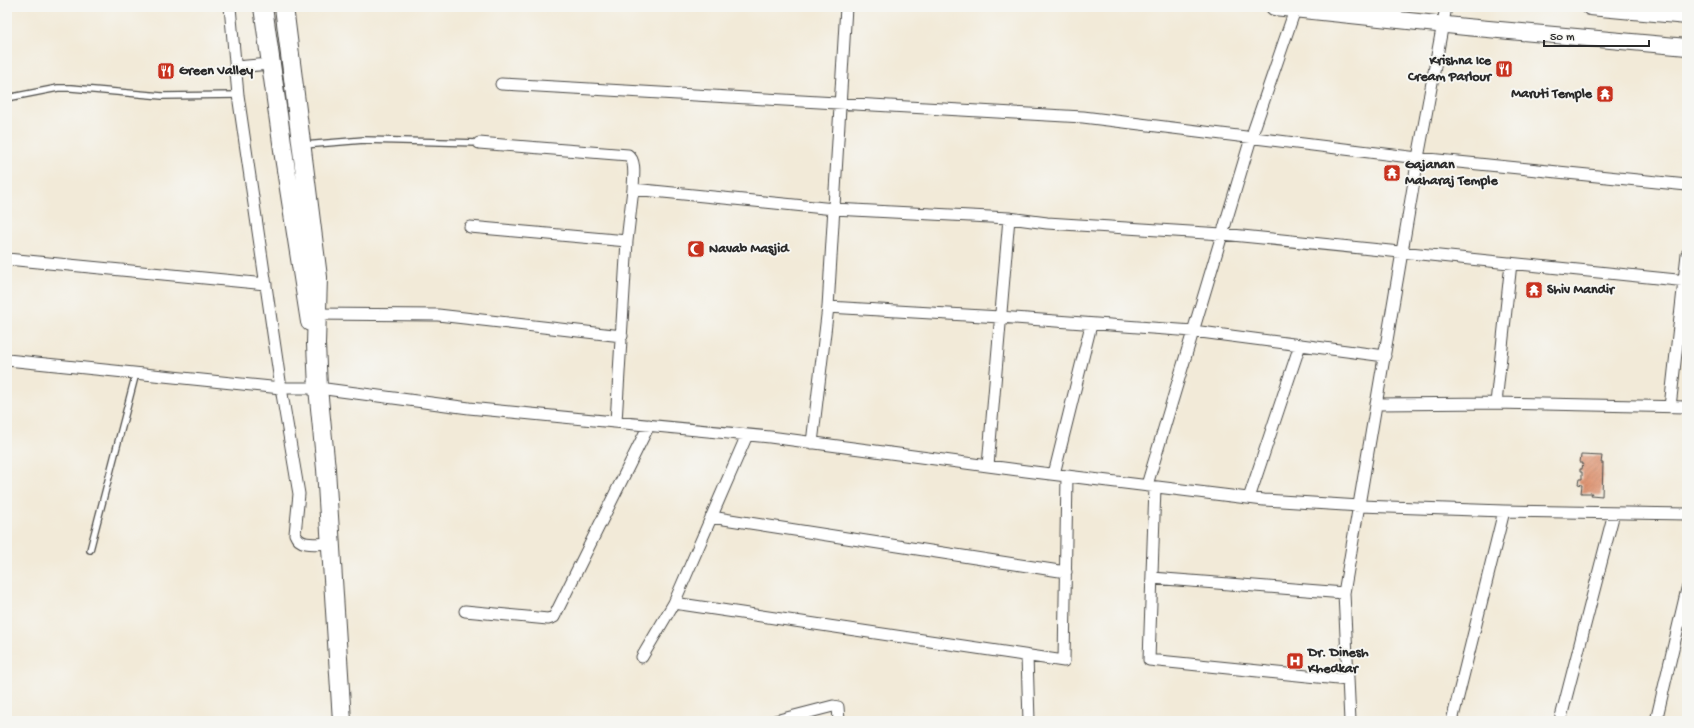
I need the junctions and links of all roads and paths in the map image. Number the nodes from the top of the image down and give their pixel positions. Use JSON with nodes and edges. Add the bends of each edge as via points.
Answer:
{"nodes":[{"id":1,"x":230,"y":7,"type":"edge"},
{"id":2,"x":263,"y":7,"type":"edge"},
{"id":3,"x":284,"y":7,"type":"edge"},
{"id":4,"x":846,"y":7,"type":"edge"},
{"id":5,"x":1274,"y":7,"type":"edge"},
{"id":6,"x":1446,"y":7,"type":"edge"},
{"id":7,"x":1590,"y":7,"type":"edge"},
{"id":8,"x":1295,"y":10,"type":"junction"},
{"id":9,"x":1687,"y":16,"type":"edge"},
{"id":10,"x":1444,"y":24,"type":"junction"},
{"id":11,"x":1687,"y":47,"type":"edge"},
{"id":12,"x":270,"y":64,"type":"junction"},
{"id":13,"x":236,"y":67,"type":"junction"},
{"id":14,"x":501,"y":84,"type":"dead end"},
{"id":15,"x":238,"y":95,"type":"junction"},
{"id":16,"x":7,"y":98,"type":"edge"},
{"id":17,"x":841,"y":103,"type":"junction"},
{"id":18,"x":1251,"y":138,"type":"junction"},
{"id":19,"x":479,"y":144,"type":"joint"},
{"id":20,"x":301,"y":145,"type":"junction"},
{"id":21,"x":1418,"y":158,"type":"junction"},
{"id":22,"x":1687,"y":185,"type":"edge"},
{"id":23,"x":633,"y":189,"type":"junction"},
{"id":24,"x":834,"y":209,"type":"junction"},
{"id":25,"x":1009,"y":218,"type":"junction"},
{"id":26,"x":470,"y":227,"type":"dead end"},
{"id":27,"x":1222,"y":234,"type":"junction"},
{"id":28,"x":627,"y":242,"type":"junction"},
{"id":29,"x":1402,"y":252,"type":"junction"},
{"id":30,"x":1687,"y":254,"type":"edge"},
{"id":31,"x":7,"y":259,"type":"edge"},
{"id":32,"x":1511,"y":263,"type":"junction"},
{"id":33,"x":1686,"y":281,"type":"edge"},
{"id":34,"x":266,"y":284,"type":"junction"},
{"id":35,"x":828,"y":308,"type":"junction"},
{"id":36,"x":313,"y":315,"type":"junction"},
{"id":37,"x":1000,"y":317,"type":"junction"},
{"id":38,"x":1092,"y":325,"type":"junction"},
{"id":39,"x":1193,"y":331,"type":"junction"},
{"id":40,"x":622,"y":336,"type":"junction"},
{"id":41,"x":1300,"y":345,"type":"junction"},
{"id":42,"x":1385,"y":356,"type":"junction"},
{"id":43,"x":7,"y":360,"type":"edge"},
{"id":44,"x":136,"y":374,"type":"junction"},
{"id":45,"x":281,"y":388,"type":"junction"},
{"id":46,"x":318,"y":388,"type":"junction"},
{"id":47,"x":1496,"y":403,"type":"junction"},
{"id":48,"x":1376,"y":404,"type":"junction"},
{"id":49,"x":1670,"y":406,"type":"junction"},
{"id":50,"x":1687,"y":407,"type":"edge"},
{"id":51,"x":616,"y":422,"type":"junction"},
{"id":52,"x":648,"y":425,"type":"junction"},
{"id":53,"x":748,"y":435,"type":"junction"},
{"id":54,"x":812,"y":442,"type":"junction"},
{"id":55,"x":988,"y":466,"type":"junction"},
{"id":56,"x":1054,"y":474,"type":"junction"},
{"id":57,"x":1067,"y":476,"type":"junction"},
{"id":58,"x":1151,"y":486,"type":"junction"},
{"id":59,"x":1249,"y":498,"type":"junction"},
{"id":60,"x":1360,"y":506,"type":"junction"},
{"id":61,"x":1504,"y":512,"type":"junction"},
{"id":62,"x":1614,"y":513,"type":"junction"},
{"id":63,"x":1687,"y":514,"type":"edge"},
{"id":64,"x":712,"y":517,"type":"junction"},
{"id":65,"x":331,"y":543,"type":"junction"},
{"id":66,"x":90,"y":550,"type":"dead end"},
{"id":67,"x":1066,"y":572,"type":"junction"},
{"id":68,"x":1152,"y":578,"type":"junction"},
{"id":69,"x":1687,"y":588,"type":"edge"},
{"id":70,"x":1344,"y":593,"type":"junction"},
{"id":71,"x":674,"y":603,"type":"junction"},
{"id":72,"x":465,"y":612,"type":"dead end"},
{"id":73,"x":1027,"y":656,"type":"junction"},
{"id":74,"x":642,"y":657,"type":"dead end"},
{"id":75,"x":1348,"y":680,"type":"junction"},
{"id":76,"x":342,"y":713,"type":"edge"},
{"id":77,"x":775,"y":721,"type":"edge"},
{"id":78,"x":839,"y":721,"type":"edge"},
{"id":79,"x":1030,"y":721,"type":"edge"},
{"id":80,"x":1350,"y":721,"type":"edge"},
{"id":81,"x":1452,"y":721,"type":"edge"},
{"id":82,"x":1560,"y":721,"type":"edge"},
{"id":83,"x":1656,"y":721,"type":"edge"}],
"edges":[{"from":1,"to":13,"type":"street"},
{"from":2,"to":12,"type":"main road"},
{"from":3,"to":20,"type":"main road"},
{"from":4,"to":17,"type":"street"},
{"from":5,"to":8,"type":"main road"},
{"from":6,"to":10,"type":"street"},
{"from":7,"to":9,"type":"main road"},
{"from":8,"to":10,"type":"main road"},
{"from":8,"to":18,"type":"street"},
{"from":10,"to":11,"type":"main road"},
{"from":10,"to":21,"type":"street"},
{"from":12,"to":13,"type":"street"},
{"from":12,"to":36,"type":"main road"},
{"from":13,"to":15,"type":"street"},
{"from":14,"to":17,"type":"street"},
{"from":15,"to":16,"type":"lane","via":[[162,96],[58,88]]},
{"from":15,"to":34,"type":"street"},
{"from":17,"to":18,"type":"street","via":[[1083,117]]},
{"from":17,"to":24,"type":"street"},
{"from":18,"to":21,"type":"street"},
{"from":18,"to":27,"type":"street"},
{"from":19,"to":20,"type":"lane","via":[[364,140]]},
{"from":19,"to":23,"type":"street","via":[[628,154],[634,162]]},
{"from":20,"to":36,"type":"main road","via":[[318,277]]},
{"from":21,"to":22,"type":"street"},
{"from":21,"to":29,"type":"street"},
{"from":23,"to":24,"type":"street"},
{"from":23,"to":28,"type":"street"},
{"from":24,"to":25,"type":"street"},
{"from":24,"to":35,"type":"street"},
{"from":25,"to":27,"type":"street"},
{"from":25,"to":37,"type":"street"},
{"from":26,"to":28,"type":"street"},
{"from":27,"to":29,"type":"street"},
{"from":27,"to":39,"type":"street"},
{"from":28,"to":40,"type":"street"},
{"from":29,"to":32,"type":"street"},
{"from":29,"to":42,"type":"street"},
{"from":30,"to":33,"type":"street"},
{"from":31,"to":34,"type":"street"},
{"from":32,"to":33,"type":"street"},
{"from":32,"to":47,"type":"street"},
{"from":33,"to":49,"type":"street"},
{"from":34,"to":45,"type":"street"},
{"from":35,"to":37,"type":"street"},
{"from":35,"to":54,"type":"street"},
{"from":36,"to":40,"type":"street","via":[[438,315]]},
{"from":36,"to":46,"type":"main road"},
{"from":37,"to":38,"type":"street"},
{"from":37,"to":55,"type":"street"},
{"from":38,"to":39,"type":"street"},
{"from":38,"to":56,"type":"street"},
{"from":39,"to":41,"type":"street"},
{"from":39,"to":58,"type":"street"},
{"from":40,"to":51,"type":"street"},
{"from":41,"to":42,"type":"street"},
{"from":41,"to":59,"type":"street"},
{"from":42,"to":48,"type":"street"},
{"from":43,"to":44,"type":"street"},
{"from":44,"to":45,"type":"street"},
{"from":44,"to":66,"type":"lane"},
{"from":45,"to":46,"type":"street"},
{"from":45,"to":65,"type":"street","via":[[299,494],[296,538],[301,542]]},
{"from":46,"to":51,"type":"street","via":[[469,408]]},
{"from":46,"to":65,"type":"main road"},
{"from":47,"to":48,"type":"street"},
{"from":47,"to":49,"type":"street"},
{"from":48,"to":60,"type":"street"},
{"from":49,"to":50,"type":"street"},
{"from":51,"to":52,"type":"street"},
{"from":52,"to":53,"type":"street"},
{"from":52,"to":72,"type":"street","via":[[554,617],[548,619]]},
{"from":53,"to":54,"type":"street"},
{"from":53,"to":64,"type":"street"},
{"from":54,"to":55,"type":"street"},
{"from":55,"to":56,"type":"street"},
{"from":56,"to":57,"type":"street"},
{"from":57,"to":58,"type":"street"},
{"from":57,"to":67,"type":"street"},
{"from":58,"to":59,"type":"street"},
{"from":58,"to":68,"type":"street"},
{"from":59,"to":60,"type":"street"},
{"from":60,"to":61,"type":"street"},
{"from":60,"to":70,"type":"street"},
{"from":61,"to":62,"type":"street"},
{"from":61,"to":81,"type":"street"},
{"from":62,"to":63,"type":"street"},
{"from":62,"to":82,"type":"street"},
{"from":64,"to":67,"type":"street"},
{"from":64,"to":71,"type":"street"},
{"from":65,"to":76,"type":"main road"},
{"from":67,"to":73,"type":"street","via":[[1064,661]]},
{"from":68,"to":70,"type":"street"},
{"from":68,"to":75,"type":"street","via":[[1149,660]]},
{"from":69,"to":83,"type":"street"},
{"from":70,"to":75,"type":"street"},
{"from":71,"to":73,"type":"street"},
{"from":71,"to":74,"type":"street"},
{"from":73,"to":79,"type":"street"},
{"from":75,"to":80,"type":"street"},
{"from":77,"to":78,"type":"street","via":[[832,706],[838,707]]}]}
